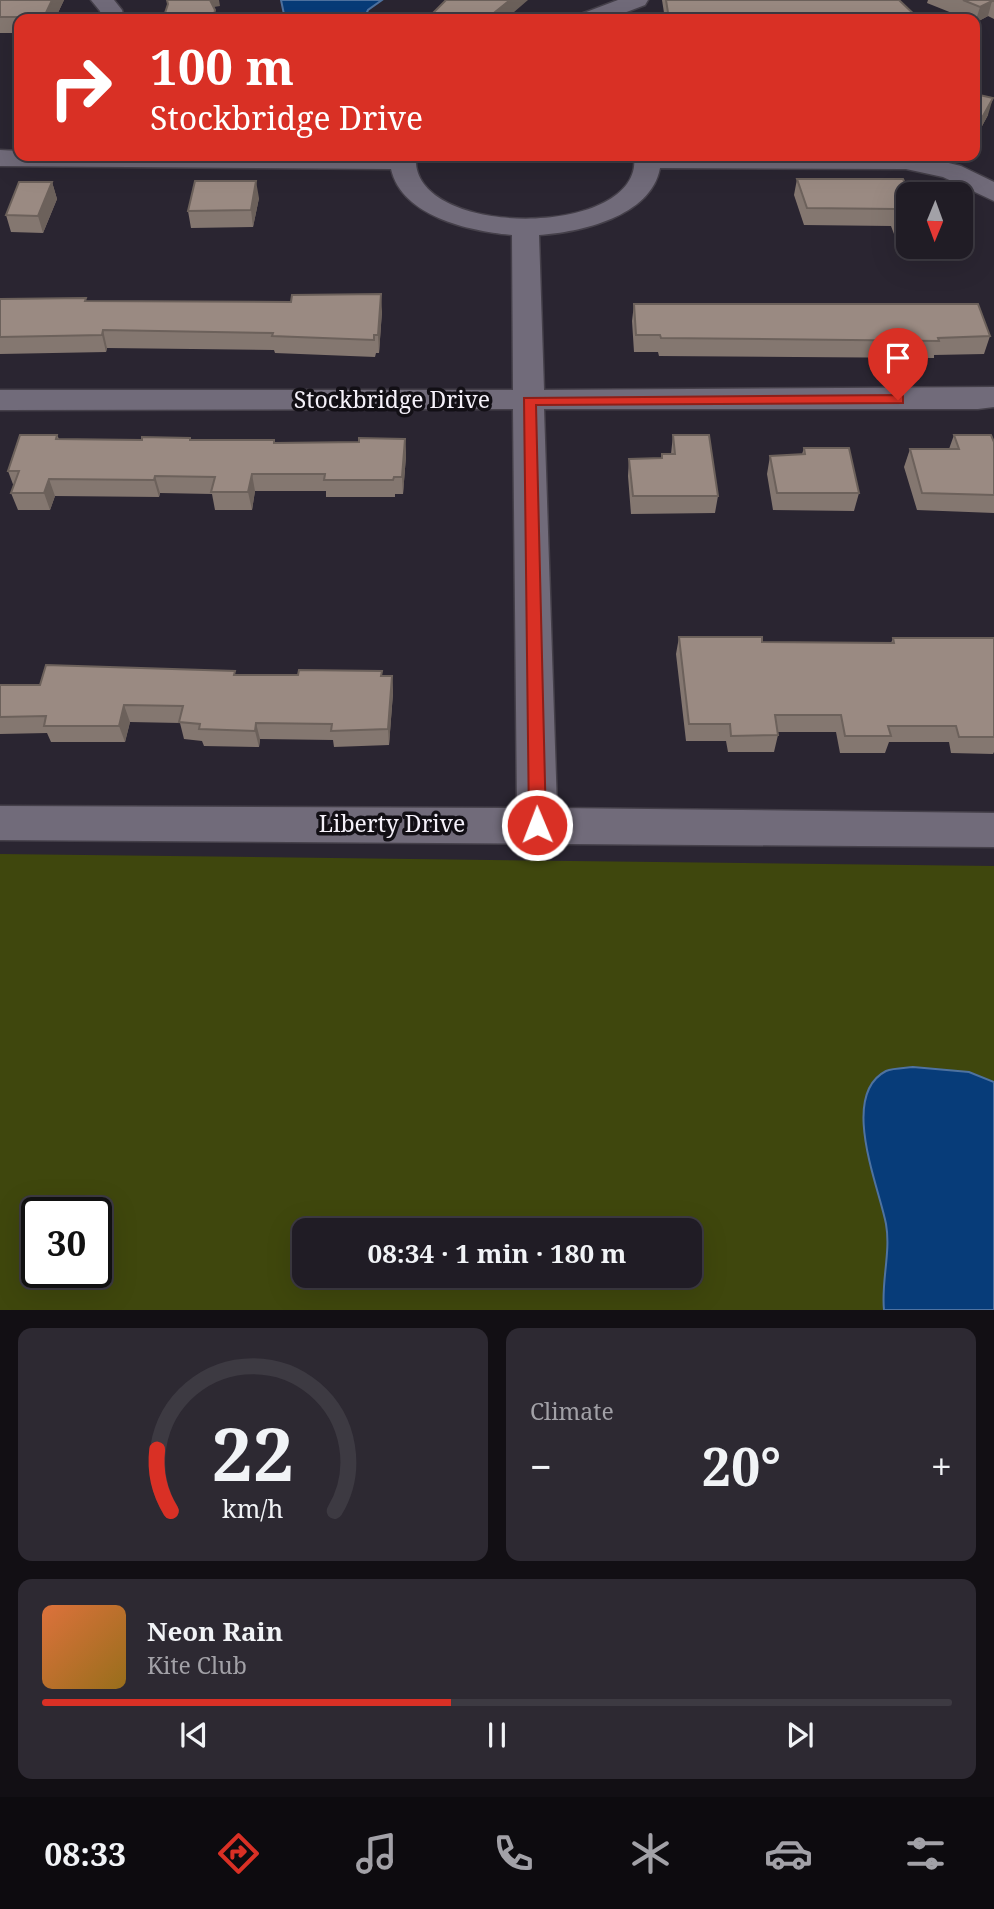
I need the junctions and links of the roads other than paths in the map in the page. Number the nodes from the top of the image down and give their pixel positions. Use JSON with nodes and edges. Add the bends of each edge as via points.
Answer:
{"nodes":[{"id":1,"x":102,"y":0,"type":"edge"},
{"id":2,"x":637,"y":0,"type":"edge"},
{"id":3,"x":112,"y":14,"type":"edge"},
{"id":4,"x":602,"y":14,"type":"edge"},
{"id":5,"x":403,"y":161,"type":"edge"},
{"id":6,"x":647,"y":161,"type":"edge"},
{"id":7,"x":906,"y":161,"type":"edge"},
{"id":8,"x":994,"y":193,"type":"edge"},
{"id":9,"x":525,"y":228,"type":"junction"},
{"id":10,"x":994,"y":397,"type":"edge"},
{"id":11,"x":0,"y":400,"type":"edge"},
{"id":12,"x":529,"y":401,"type":"junction"},
{"id":13,"x":0,"y":823,"type":"edge"},
{"id":14,"x":537,"y":825,"type":"junction"},
{"id":15,"x":994,"y":830,"type":"edge"}],
"edges":[{"from":1,"to":3,"type":"street"},
{"from":2,"to":4,"type":"street"},
{"from":5,"to":9,"type":"street","via":[[411,186],[437,207],[477,222]]},
{"from":6,"to":9,"type":"street","via":[[637,190],[604,213]]},
{"from":7,"to":8,"type":"street","via":[[960,174]]},
{"from":9,"to":12,"type":"street"},
{"from":10,"to":12,"type":"street","name":"Stockbridge Drive"},
{"from":11,"to":12,"type":"street","name":"Stockbridge Drive"},
{"from":12,"to":14,"type":"street"},
{"from":13,"to":14,"type":"street","name":"Liberty Drive"},
{"from":14,"to":15,"type":"street","name":"Liberty Drive"}]}
